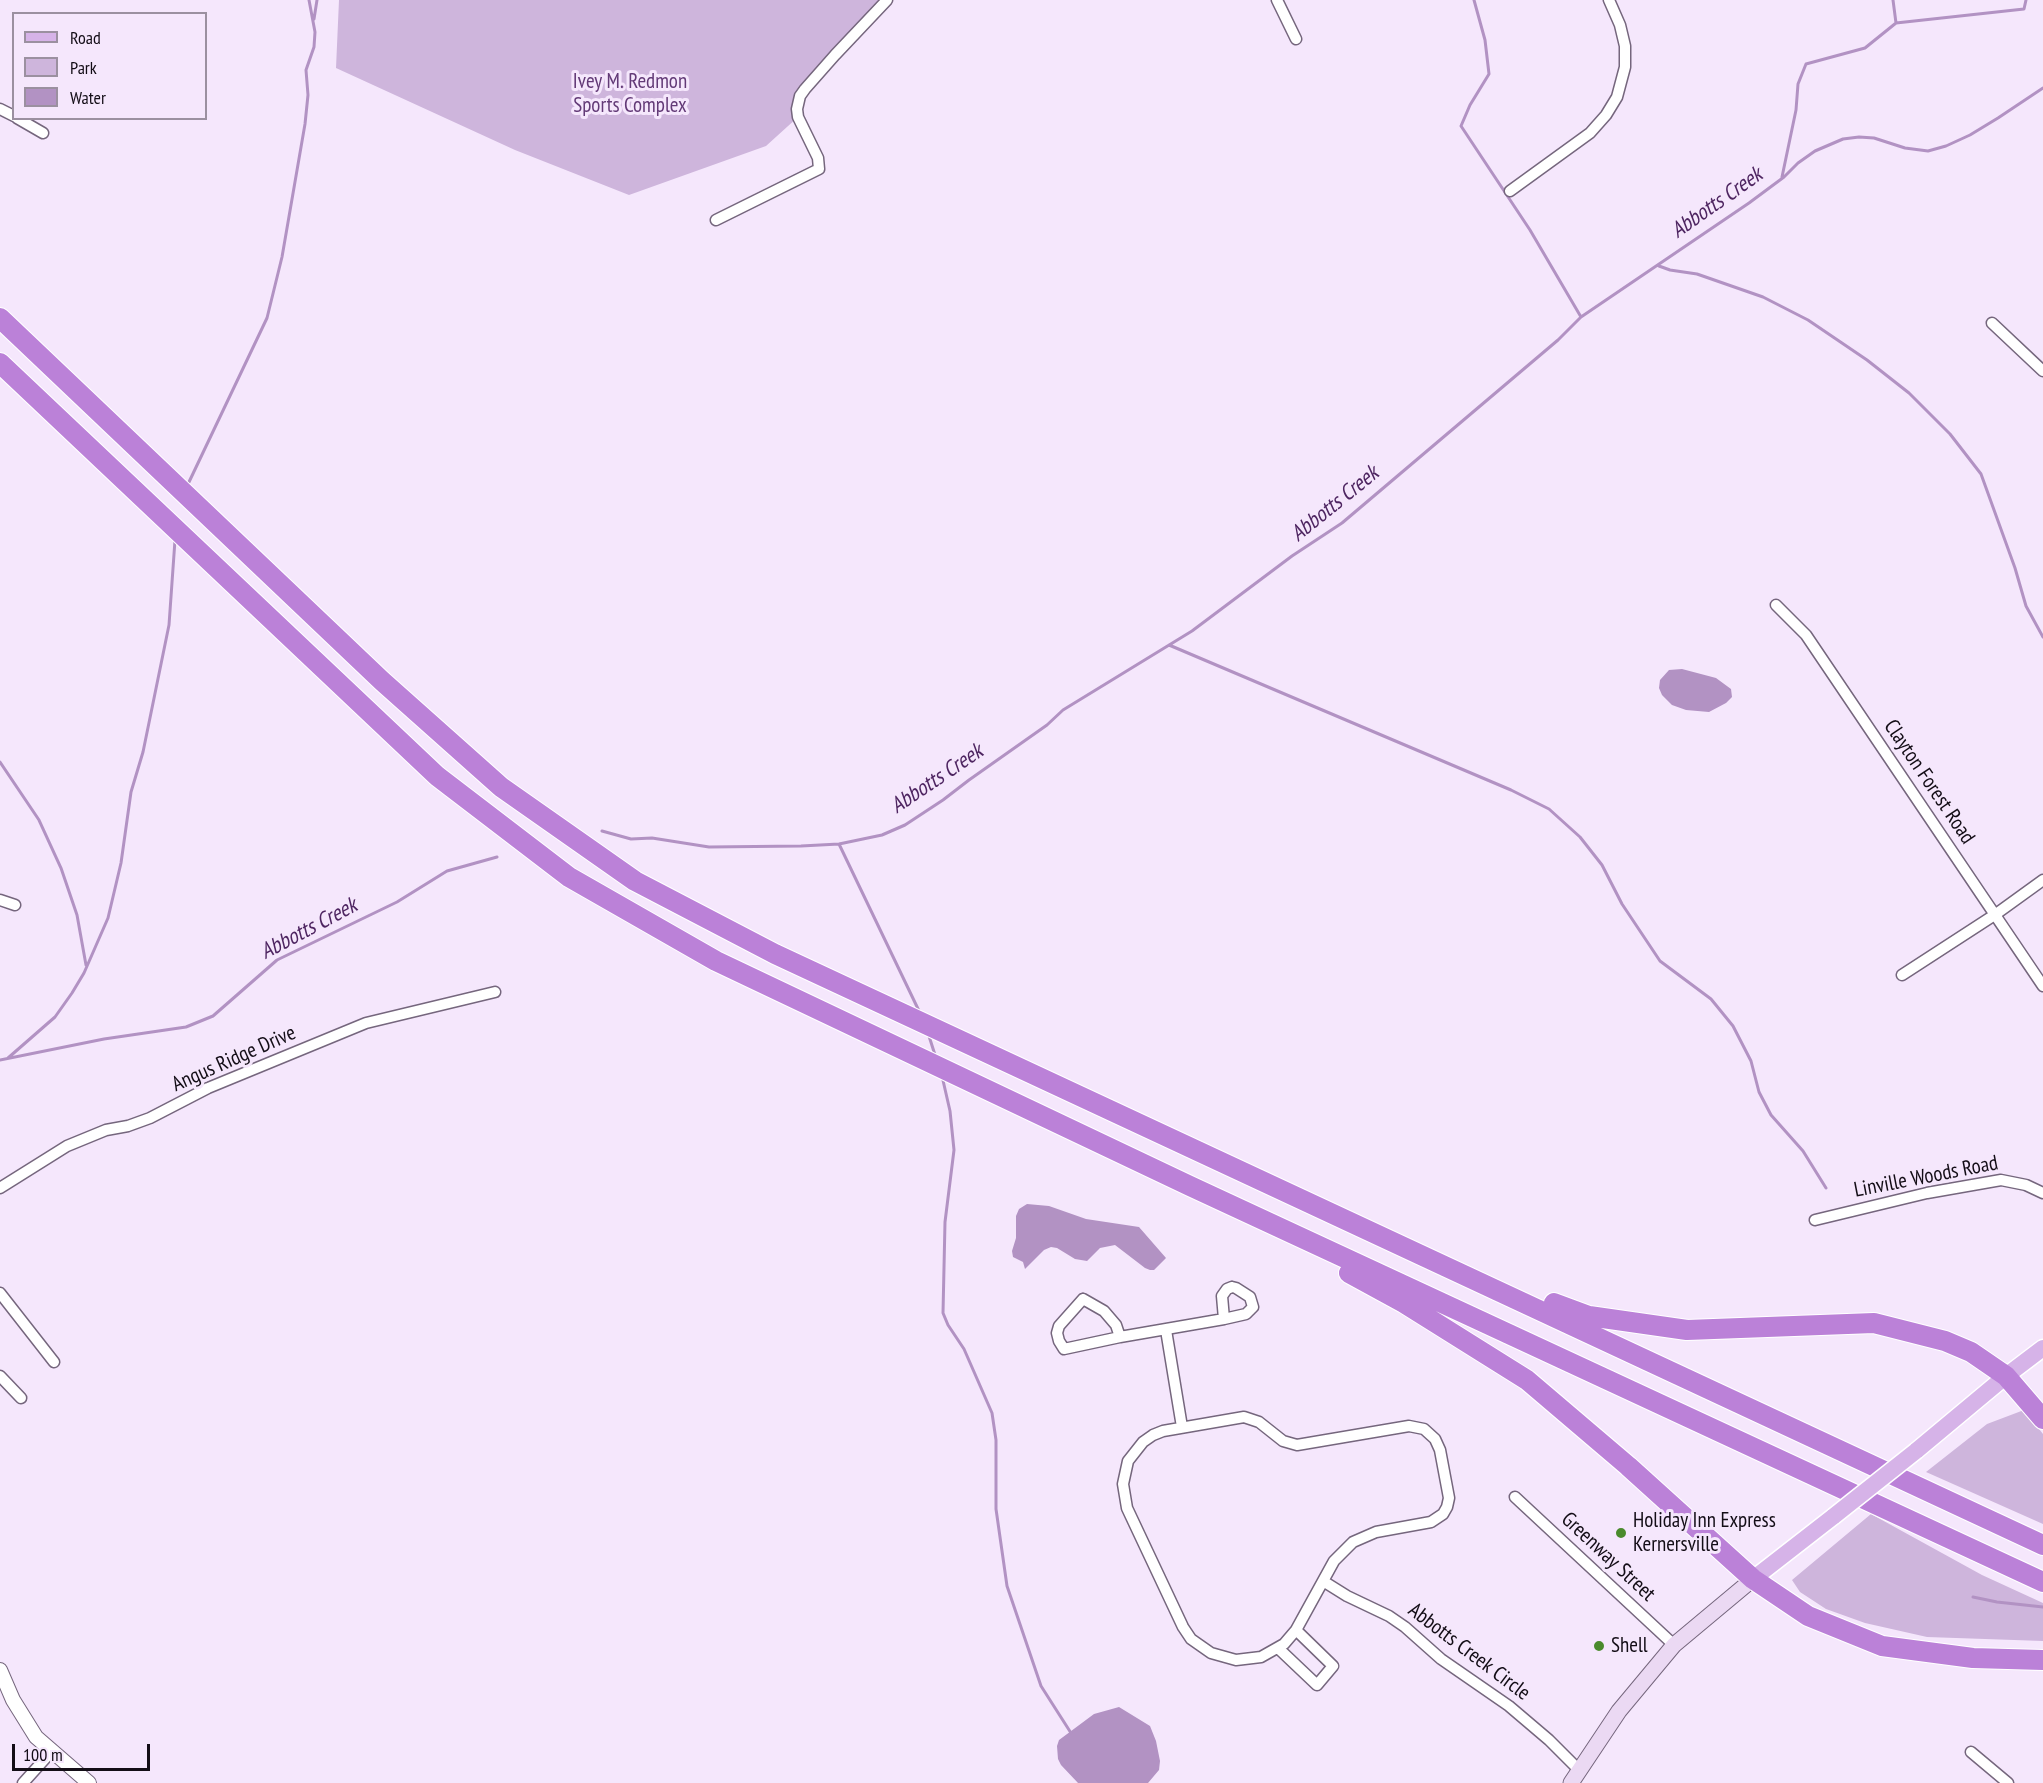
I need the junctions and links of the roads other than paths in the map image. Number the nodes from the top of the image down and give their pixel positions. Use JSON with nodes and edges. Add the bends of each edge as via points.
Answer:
{"nodes":[{"id":1,"x":887,"y":0,"type":"edge"},
{"id":2,"x":1277,"y":0,"type":"edge"},
{"id":3,"x":1609,"y":0,"type":"edge"},
{"id":4,"x":1296,"y":39,"type":"dead end"},
{"id":5,"x":20,"y":120,"type":"edge"},
{"id":6,"x":43,"y":133,"type":"dead end"},
{"id":7,"x":1510,"y":191,"type":"dead end"},
{"id":8,"x":716,"y":220,"type":"dead end"},
{"id":9,"x":0,"y":318,"type":"edge"},
{"id":10,"x":1992,"y":323,"type":"dead end"},
{"id":11,"x":0,"y":363,"type":"edge"},
{"id":12,"x":2043,"y":371,"type":"edge"},
{"id":13,"x":1776,"y":605,"type":"dead end"},
{"id":14,"x":2043,"y":880,"type":"edge"},
{"id":15,"x":0,"y":900,"type":"edge"},
{"id":16,"x":15,"y":905,"type":"dead end"},
{"id":17,"x":1996,"y":914,"type":"junction"},
{"id":18,"x":1902,"y":975,"type":"dead end"},
{"id":19,"x":2043,"y":986,"type":"edge"},
{"id":20,"x":495,"y":992,"type":"dead end"},
{"id":21,"x":1190,"y":1186,"type":"junction"},
{"id":22,"x":0,"y":1188,"type":"edge"},
{"id":23,"x":2043,"y":1193,"type":"edge"},
{"id":24,"x":1815,"y":1220,"type":"dead end"},
{"id":25,"x":1393,"y":1240,"type":"junction"},
{"id":26,"x":0,"y":1293,"type":"edge"},
{"id":27,"x":1224,"y":1319,"type":"dead end"},
{"id":28,"x":1166,"y":1330,"type":"junction"},
{"id":29,"x":1120,"y":1336,"type":"junction"},
{"id":30,"x":2043,"y":1348,"type":"edge"},
{"id":31,"x":54,"y":1362,"type":"dead end"},
{"id":32,"x":0,"y":1376,"type":"edge"},
{"id":33,"x":2006,"y":1376,"type":"junction"},
{"id":34,"x":21,"y":1398,"type":"dead end"},
{"id":35,"x":2043,"y":1419,"type":"edge"},
{"id":36,"x":1182,"y":1427,"type":"junction"},
{"id":37,"x":1515,"y":1497,"type":"dead end"},
{"id":38,"x":2043,"y":1545,"type":"edge"},
{"id":39,"x":1753,"y":1579,"type":"junction"},
{"id":40,"x":1323,"y":1581,"type":"junction"},
{"id":41,"x":2043,"y":1582,"type":"edge"},
{"id":42,"x":1296,"y":1630,"type":"junction"},
{"id":43,"x":1674,"y":1646,"type":"junction"},
{"id":44,"x":1278,"y":1648,"type":"junction"},
{"id":45,"x":2043,"y":1660,"type":"edge"},
{"id":46,"x":0,"y":1670,"type":"edge"},
{"id":47,"x":52,"y":1751,"type":"junction"},
{"id":48,"x":1971,"y":1752,"type":"dead end"},
{"id":49,"x":1575,"y":1777,"type":"edge"},
{"id":50,"x":23,"y":1783,"type":"edge"},
{"id":51,"x":89,"y":1783,"type":"edge"},
{"id":52,"x":2008,"y":1783,"type":"edge"}],
"edges":[{"from":1,"to":8,"type":"street","via":[[800,96],[798,117],[818,158],[819,169]]},
{"from":2,"to":4,"type":"street"},
{"from":3,"to":7,"type":"street","via":[[1625,46],[1625,67],[1617,97],[1590,133]]},
{"from":5,"to":6,"type":"street"},
{"from":9,"to":25,"type":"highway","via":[[382,681],[501,787],[635,881],[775,954]]},
{"from":10,"to":12,"type":"street"},
{"from":11,"to":21,"type":"highway","via":[[437,776],[569,877],[716,961]]},
{"from":13,"to":17,"type":"street","name":"Clayton Forest Road","via":[[1806,635]]},
{"from":14,"to":17,"type":"street"},
{"from":15,"to":16,"type":"street"},
{"from":17,"to":18,"type":"street"},
{"from":17,"to":19,"type":"street","name":"Clayton Forest Road"},
{"from":20,"to":22,"type":"street","name":"Angus Ridge Drive","via":[[366,1023],[208,1088],[150,1118],[67,1146]]},
{"from":21,"to":39,"type":"highway","via":[[1404,1303],[1527,1380]]},
{"from":21,"to":41,"type":"highway"},
{"from":23,"to":24,"type":"street","name":"Linville Woods Road","via":[[2001,1180]]},
{"from":25,"to":33,"type":"highway","via":[[1589,1316],[1687,1330],[1874,1323],[1945,1341]]},
{"from":25,"to":38,"type":"highway"},
{"from":26,"to":31,"type":"street"},
{"from":27,"to":28,"type":"street"},
{"from":28,"to":29,"type":"street"},
{"from":28,"to":36,"type":"street"},
{"from":29,"to":29,"type":"street","via":[[1104,1311],[1083,1299],[1065,1317],[1057,1333],[1064,1348]]},
{"from":30,"to":33,"type":"main road"},
{"from":32,"to":34,"type":"street"},
{"from":33,"to":35,"type":"highway"},
{"from":33,"to":39,"type":"main road","bridge":true},
{"from":36,"to":40,"type":"street","via":[[1244,1418],[1259,1422],[1282,1441],[1297,1445],[1409,1426],[1424,1429],[1436,1439],[1449,1498],[1443,1514],[1431,1522],[1376,1532],[1353,1542],[1334,1561]]},
{"from":36,"to":44,"type":"street","via":[[1153,1435],[1135,1450],[1123,1484],[1128,1508],[1183,1627],[1200,1646],[1236,1660],[1260,1657]]},
{"from":37,"to":43,"type":"street","name":"Greenway Street"},
{"from":39,"to":43,"type":"main road"},
{"from":39,"to":45,"type":"highway","via":[[1808,1616],[1882,1646],[1973,1658]]},
{"from":40,"to":42,"type":"street"},
{"from":40,"to":49,"type":"street","name":"Abbotts Creek Circle","via":[[1389,1616],[1509,1706],[1550,1740]]},
{"from":42,"to":44,"type":"street"},
{"from":42,"to":44,"type":"street","via":[[1334,1666],[1317,1685]]},
{"from":43,"to":49,"type":"main road","via":[[1619,1711]]},
{"from":46,"to":47,"type":"street","via":[[36,1737]]},
{"from":47,"to":50,"type":"street"},
{"from":47,"to":51,"type":"street"},
{"from":48,"to":52,"type":"street"}]}
